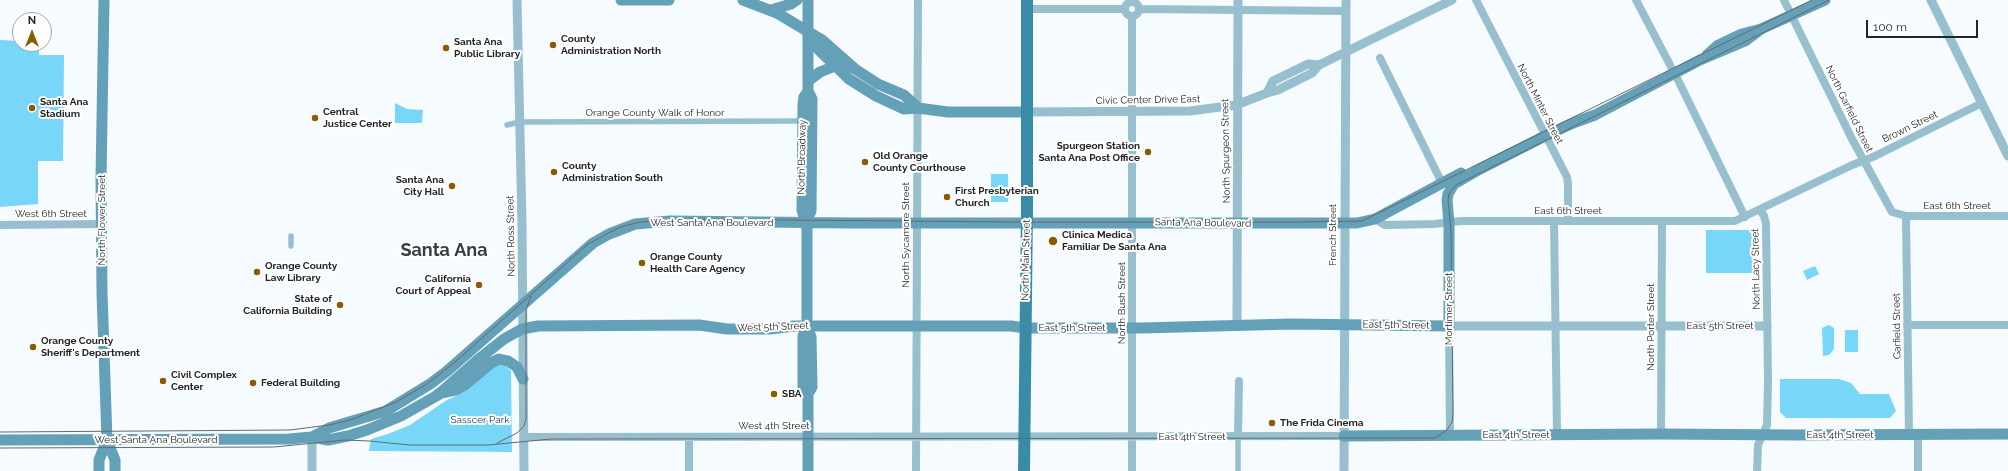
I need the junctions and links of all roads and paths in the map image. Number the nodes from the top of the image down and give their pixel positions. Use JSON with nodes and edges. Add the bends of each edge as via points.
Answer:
{"nodes":[{"id":1,"x":104,"y":0,"type":"edge"},
{"id":2,"x":518,"y":0,"type":"edge"},
{"id":3,"x":620,"y":0,"type":"edge"},
{"id":4,"x":669,"y":0,"type":"edge"},
{"id":5,"x":743,"y":0,"type":"edge"},
{"id":6,"x":797,"y":0,"type":"edge"},
{"id":7,"x":808,"y":0,"type":"edge"},
{"id":8,"x":918,"y":0,"type":"edge"},
{"id":9,"x":1238,"y":0,"type":"edge"},
{"id":10,"x":1346,"y":0,"type":"edge"},
{"id":11,"x":1452,"y":0,"type":"edge"},
{"id":12,"x":1476,"y":0,"type":"edge"},
{"id":13,"x":1636,"y":0,"type":"edge"},
{"id":14,"x":1784,"y":0,"type":"edge"},
{"id":15,"x":1931,"y":0,"type":"edge"},
{"id":16,"x":1132,"y":1,"type":"edge"},
{"id":17,"x":1822,"y":1,"type":"edge"},
{"id":18,"x":1027,"y":5,"type":"edge"},
{"id":19,"x":1125,"y":9,"type":"junction"},
{"id":20,"x":1139,"y":9,"type":"junction"},
{"id":21,"x":771,"y":10,"type":"junction"},
{"id":22,"x":1238,"y":11,"type":"junction"},
{"id":23,"x":1346,"y":11,"type":"junction"},
{"id":24,"x":1791,"y":15,"type":"junction"},
{"id":25,"x":1132,"y":16,"type":"junction"},
{"id":26,"x":808,"y":33,"type":"junction"},
{"id":27,"x":1345,"y":52,"type":"junction"},
{"id":28,"x":1380,"y":58,"type":"dead end"},
{"id":29,"x":836,"y":66,"type":"junction"},
{"id":30,"x":1674,"y":74,"type":"junction"},
{"id":31,"x":808,"y":86,"type":"junction"},
{"id":32,"x":1982,"y":103,"type":"junction"},
{"id":33,"x":1236,"y":105,"type":"junction"},
{"id":34,"x":918,"y":108,"type":"junction"},
{"id":35,"x":1133,"y":111,"type":"junction"},
{"id":36,"x":1027,"y":112,"type":"junction"},
{"id":37,"x":803,"y":121,"type":"junction"},
{"id":38,"x":520,"y":122,"type":"junction"},
{"id":39,"x":508,"y":125,"type":"dead end"},
{"id":40,"x":1545,"y":136,"type":"junction"},
{"id":41,"x":2008,"y":156,"type":"edge"},
{"id":42,"x":1863,"y":160,"type":"junction"},
{"id":43,"x":1480,"y":169,"type":"junction"},
{"id":44,"x":1442,"y":183,"type":"junction"},
{"id":45,"x":1760,"y":210,"type":"junction"},
{"id":46,"x":1906,"y":216,"type":"junction"},
{"id":47,"x":2008,"y":216,"type":"edge"},
{"id":48,"x":1745,"y":217,"type":"junction"},
{"id":49,"x":1375,"y":219,"type":"junction"},
{"id":50,"x":1554,"y":221,"type":"junction"},
{"id":51,"x":1568,"y":221,"type":"junction"},
{"id":52,"x":1662,"y":221,"type":"junction"},
{"id":53,"x":806,"y":223,"type":"junction"},
{"id":54,"x":916,"y":223,"type":"junction"},
{"id":55,"x":1027,"y":223,"type":"junction"},
{"id":56,"x":1062,"y":223,"type":"joint"},
{"id":57,"x":1132,"y":223,"type":"junction"},
{"id":58,"x":1449,"y":223,"type":"junction"},
{"id":59,"x":101,"y":224,"type":"junction"},
{"id":60,"x":1238,"y":224,"type":"junction"},
{"id":61,"x":1344,"y":224,"type":"junction"},
{"id":62,"x":0,"y":225,"type":"edge"},
{"id":63,"x":291,"y":236,"type":"dead end"},
{"id":64,"x":291,"y":246,"type":"dead end"},
{"id":65,"x":523,"y":303,"type":"junction"},
{"id":66,"x":1344,"y":324,"type":"junction"},
{"id":67,"x":1237,"y":325,"type":"junction"},
{"id":68,"x":1907,"y":325,"type":"junction"},
{"id":69,"x":2008,"y":325,"type":"edge"},
{"id":70,"x":807,"y":326,"type":"junction"},
{"id":71,"x":916,"y":326,"type":"junction"},
{"id":72,"x":1449,"y":326,"type":"junction"},
{"id":73,"x":1555,"y":326,"type":"junction"},
{"id":74,"x":1661,"y":326,"type":"junction"},
{"id":75,"x":1767,"y":326,"type":"junction"},
{"id":76,"x":1025,"y":328,"type":"junction"},
{"id":77,"x":1132,"y":328,"type":"junction"},
{"id":78,"x":522,"y":329,"type":"junction"},
{"id":79,"x":523,"y":379,"type":"junction"},
{"id":80,"x":1239,"y":381,"type":"dead end"},
{"id":81,"x":438,"y":394,"type":"junction"},
{"id":82,"x":1557,"y":434,"type":"junction"},
{"id":83,"x":1661,"y":434,"type":"junction"},
{"id":84,"x":2008,"y":434,"type":"edge"},
{"id":85,"x":1450,"y":435,"type":"junction"},
{"id":86,"x":1762,"y":435,"type":"junction"},
{"id":87,"x":1914,"y":435,"type":"junction"},
{"id":88,"x":808,"y":436,"type":"junction"},
{"id":89,"x":916,"y":436,"type":"junction"},
{"id":90,"x":1024,"y":436,"type":"junction"},
{"id":91,"x":1133,"y":436,"type":"junction"},
{"id":92,"x":1344,"y":436,"type":"junction"},
{"id":93,"x":312,"y":437,"type":"junction"},
{"id":94,"x":524,"y":437,"type":"junction"},
{"id":95,"x":690,"y":437,"type":"junction"},
{"id":96,"x":1238,"y":437,"type":"junction"},
{"id":97,"x":0,"y":440,"type":"edge"},
{"id":98,"x":107,"y":440,"type":"junction"},
{"id":99,"x":99,"y":471,"type":"edge"},
{"id":100,"x":115,"y":471,"type":"edge"},
{"id":101,"x":312,"y":471,"type":"edge"},
{"id":102,"x":524,"y":471,"type":"edge"},
{"id":103,"x":689,"y":471,"type":"edge"},
{"id":104,"x":808,"y":471,"type":"edge"},
{"id":105,"x":916,"y":471,"type":"edge"},
{"id":106,"x":1024,"y":471,"type":"edge"},
{"id":107,"x":1132,"y":471,"type":"edge"},
{"id":108,"x":1238,"y":471,"type":"edge"},
{"id":109,"x":1344,"y":471,"type":"edge"},
{"id":110,"x":1757,"y":471,"type":"edge"},
{"id":111,"x":1918,"y":471,"type":"edge"}],
"edges":[{"from":1,"to":59,"type":"main road","name":"North Flower Street"},
{"from":2,"to":38,"type":"street","name":"North Ross Street"},
{"from":3,"to":4,"type":"main road"},
{"from":5,"to":21,"type":"main road"},
{"from":6,"to":21,"type":"main road"},
{"from":7,"to":26,"type":"main road","name":"North Broadway"},
{"from":8,"to":34,"type":"street","name":"North Sycamore Street"},
{"from":9,"to":22,"type":"street","name":"North Spurgeon Street"},
{"from":10,"to":23,"type":"street","name":"French Street"},
{"from":11,"to":27,"type":"street","name":"Civic Center Drive East"},
{"from":12,"to":40,"type":"street","name":"North Minter Street"},
{"from":13,"to":30,"type":"street","name":"North Lacy Street"},
{"from":14,"to":24,"type":"street","name":"North Garfield Street"},
{"from":15,"to":32,"type":"street"},
{"from":16,"to":19,"type":"street"},
{"from":16,"to":20,"type":"street"},
{"from":17,"to":24,"type":"main road"},
{"from":18,"to":19,"type":"street"},
{"from":18,"to":36,"type":"main road","name":"North Main Street"},
{"from":19,"to":25,"type":"street","via":[[1127,14]]},
{"from":20,"to":22,"type":"street"},
{"from":20,"to":25,"type":"street","via":[[1137,14]]},
{"from":21,"to":26,"type":"main road"},
{"from":22,"to":23,"type":"street"},
{"from":22,"to":33,"type":"street","name":"North Spurgeon Street"},
{"from":23,"to":27,"type":"street","name":"French Street"},
{"from":24,"to":30,"type":"main road","via":[[1761,29],[1745,41]]},
{"from":24,"to":42,"type":"street","name":"North Garfield Street"},
{"from":25,"to":35,"type":"street","name":"North Bush Street"},
{"from":26,"to":29,"type":"main road","via":[[819,50]]},
{"from":26,"to":31,"type":"main road","name":"North Broadway"},
{"from":26,"to":34,"type":"main road","via":[[822,40],[855,69],[878,84],[904,95]]},
{"from":27,"to":33,"type":"street","name":"Civic Center Drive East","via":[[1278,90]]},
{"from":27,"to":61,"type":"street","name":"French Street"},
{"from":28,"to":44,"type":"street"},
{"from":29,"to":31,"type":"main road","via":[[820,72]]},
{"from":29,"to":34,"type":"main road","via":[[849,79],[876,96],[904,109]]},
{"from":30,"to":40,"type":"main road","via":[[1647,87],[1624,93]]},
{"from":30,"to":48,"type":"street","name":"North Lacy Street"},
{"from":31,"to":37,"type":"main road","name":"North Broadway","via":[[804,97]]},
{"from":31,"to":53,"type":"main road","name":"North Broadway","via":[[812,99],[811,211]]},
{"from":32,"to":41,"type":"street"},
{"from":32,"to":42,"type":"street","name":"Brown Street"},
{"from":33,"to":35,"type":"street","name":"Civic Center Drive East","via":[[1196,111]]},
{"from":33,"to":60,"type":"street","name":"North Spurgeon Street"},
{"from":34,"to":36,"type":"main road","via":[[948,112]]},
{"from":34,"to":54,"type":"street","name":"North Sycamore Street"},
{"from":35,"to":36,"type":"street","name":"Civic Center Drive East"},
{"from":35,"to":57,"type":"street","name":"North Bush Street"},
{"from":36,"to":55,"type":"main road","name":"North Main Street"},
{"from":37,"to":38,"type":"street","name":"Orange County Walk of Honor"},
{"from":37,"to":53,"type":"main road","name":"North Broadway","via":[[802,210]]},
{"from":38,"to":39,"type":"street","name":"Orange County Walk of Honor"},
{"from":38,"to":65,"type":"street","name":"North Ross Street"},
{"from":40,"to":43,"type":"main road"},
{"from":40,"to":51,"type":"street","name":"North Minter Street","via":[[1568,184]]},
{"from":42,"to":45,"type":"street","name":"Brown Street"},
{"from":42,"to":46,"type":"street","name":"North Garfield Street","via":[[1888,208],[1895,215]]},
{"from":43,"to":44,"type":"main road","name":"Santa Ana Boulevard","via":[[1469,169]]},
{"from":43,"to":58,"type":"main road","name":"Mortimer Street","via":[[1454,184],[1448,194]]},
{"from":44,"to":49,"type":"main road","name":"Santa Ana Boulevard"},
{"from":45,"to":48,"type":"street","name":"East 6th Street"},
{"from":45,"to":75,"type":"street","name":"North Lacy Street","via":[[1766,224]]},
{"from":46,"to":47,"type":"street","name":"East 6th Street"},
{"from":46,"to":68,"type":"street","name":"Garfield Street"},
{"from":48,"to":52,"type":"street","name":"East 6th Street","via":[[1733,221]]},
{"from":49,"to":58,"type":"street","name":"East 6th Street","via":[[1385,225]]},
{"from":49,"to":61,"type":"main road","name":"Santa Ana Boulevard"},
{"from":50,"to":51,"type":"street","name":"East 6th Street"},
{"from":50,"to":58,"type":"street","name":"East 6th Street"},
{"from":50,"to":73,"type":"street"},
{"from":51,"to":52,"type":"street","name":"East 6th Street"},
{"from":52,"to":74,"type":"street","name":"North Porter Street"},
{"from":53,"to":54,"type":"main road","name":"West Santa Ana Boulevard"},
{"from":53,"to":65,"type":"main road","name":"West Santa Ana Boulevard","via":[[670,221],[635,224],[593,243]]},
{"from":53,"to":70,"type":"main road","name":"North Broadway"},
{"from":54,"to":55,"type":"main road","name":"West Santa Ana Boulevard"},
{"from":54,"to":71,"type":"street","name":"North Sycamore Street"},
{"from":55,"to":56,"type":"main road","name":"West Santa Ana Boulevard"},
{"from":55,"to":76,"type":"main road","name":"North Main Street"},
{"from":56,"to":57,"type":"main road","name":"Santa Ana Boulevard"},
{"from":57,"to":60,"type":"main road","name":"Santa Ana Boulevard"},
{"from":57,"to":77,"type":"street","name":"North Bush Street"},
{"from":58,"to":72,"type":"main road","name":"Mortimer Street"},
{"from":59,"to":62,"type":"street","name":"West 6th Street"},
{"from":59,"to":98,"type":"main road","name":"North Flower Street"},
{"from":60,"to":61,"type":"main road","name":"Santa Ana Boulevard"},
{"from":60,"to":67,"type":"street","name":"North Spurgeon Street"},
{"from":61,"to":66,"type":"street","name":"French Street"},
{"from":63,"to":64,"type":"street"},
{"from":65,"to":78,"type":"street","name":"North Ross Street"},
{"from":65,"to":93,"type":"main road","name":"West Santa Ana Boulevard","via":[[446,372],[413,395],[386,411],[329,428]]},
{"from":66,"to":67,"type":"main road","name":"East 5th Street"},
{"from":66,"to":72,"type":"main road","name":"East 5th Street"},
{"from":66,"to":92,"type":"street","name":"French Street"},
{"from":67,"to":77,"type":"main road","name":"East 5th Street"},
{"from":68,"to":69,"type":"street"},
{"from":68,"to":87,"type":"street","name":"Garfield Street"},
{"from":70,"to":71,"type":"main road","name":"West 5th Street"},
{"from":70,"to":78,"type":"main road","name":"West 5th Street","via":[[727,329],[698,325],[538,326]]},
{"from":70,"to":88,"type":"main road","name":"North Broadway","via":[[811,337],[812,356],[812,387],[808,394]]},
{"from":71,"to":76,"type":"main road","name":"West 5th Street"},
{"from":71,"to":89,"type":"street","name":"North Sycamore Street"},
{"from":72,"to":73,"type":"street","name":"East 5th Street"},
{"from":72,"to":85,"type":"street","name":"Mortimer Street"},
{"from":73,"to":74,"type":"street","name":"East 5th Street"},
{"from":73,"to":82,"type":"street"},
{"from":74,"to":75,"type":"street","name":"East 5th Street"},
{"from":74,"to":83,"type":"street","name":"North Porter Street"},
{"from":75,"to":86,"type":"street","name":"North Lacy Street","via":[[1768,425]]},
{"from":76,"to":77,"type":"main road","name":"East 5th Street"},
{"from":76,"to":90,"type":"main road","name":"North Main Street"},
{"from":77,"to":91,"type":"street","name":"North Bush Street"},
{"from":78,"to":79,"type":"street","name":"North Ross Street"},
{"from":78,"to":81,"type":"main road","name":"West Santa Ana Boulevard","via":[[494,347]]},
{"from":79,"to":81,"type":"main road","via":[[517,367],[499,359],[490,363],[456,390]]},
{"from":79,"to":94,"type":"street","name":"North Ross Street"},
{"from":80,"to":96,"type":"street"},
{"from":81,"to":93,"type":"main road","name":"West Santa Ana Boulevard","via":[[401,416],[367,430],[328,440]]},
{"from":82,"to":83,"type":"main road","name":"East 4th Street"},
{"from":82,"to":85,"type":"main road","name":"East 4th Street"},
{"from":83,"to":86,"type":"main road","name":"East 4th Street"},
{"from":84,"to":87,"type":"main road","name":"East 4th Street"},
{"from":85,"to":92,"type":"main road","name":"East 4th Street"},
{"from":86,"to":87,"type":"main road","name":"East 4th Street"},
{"from":86,"to":110,"type":"street","name":"North Lacy Street","via":[[1758,445]]},
{"from":87,"to":111,"type":"street","name":"Garfield Street"},
{"from":88,"to":89,"type":"street","name":"West 4th Street"},
{"from":88,"to":95,"type":"street","name":"West 4th Street"},
{"from":88,"to":104,"type":"main road","name":"North Broadway"},
{"from":89,"to":90,"type":"street","name":"West 4th Street"},
{"from":89,"to":105,"type":"street","name":"North Sycamore Street"},
{"from":90,"to":91,"type":"street","name":"East 4th Street"},
{"from":90,"to":106,"type":"main road","name":"North Main Street"},
{"from":91,"to":96,"type":"street","name":"East 4th Street"},
{"from":91,"to":107,"type":"street","name":"North Bush Street"},
{"from":92,"to":96,"type":"street","name":"East 4th Street"},
{"from":92,"to":109,"type":"street","name":"French Street"},
{"from":93,"to":98,"type":"main road","name":"West Santa Ana Boulevard"},
{"from":93,"to":101,"type":"street"},
{"from":94,"to":95,"type":"street","name":"West 4th Street"},
{"from":94,"to":102,"type":"street","name":"North Ross Street"},
{"from":95,"to":103,"type":"street"},
{"from":96,"to":108,"type":"street"},
{"from":97,"to":98,"type":"main road","name":"West Santa Ana Boulevard"},
{"from":98,"to":99,"type":"main road","name":"North Flower Street","via":[[99,460]]},
{"from":98,"to":100,"type":"main road","name":"North Flower Street","via":[[115,460]]}]}
